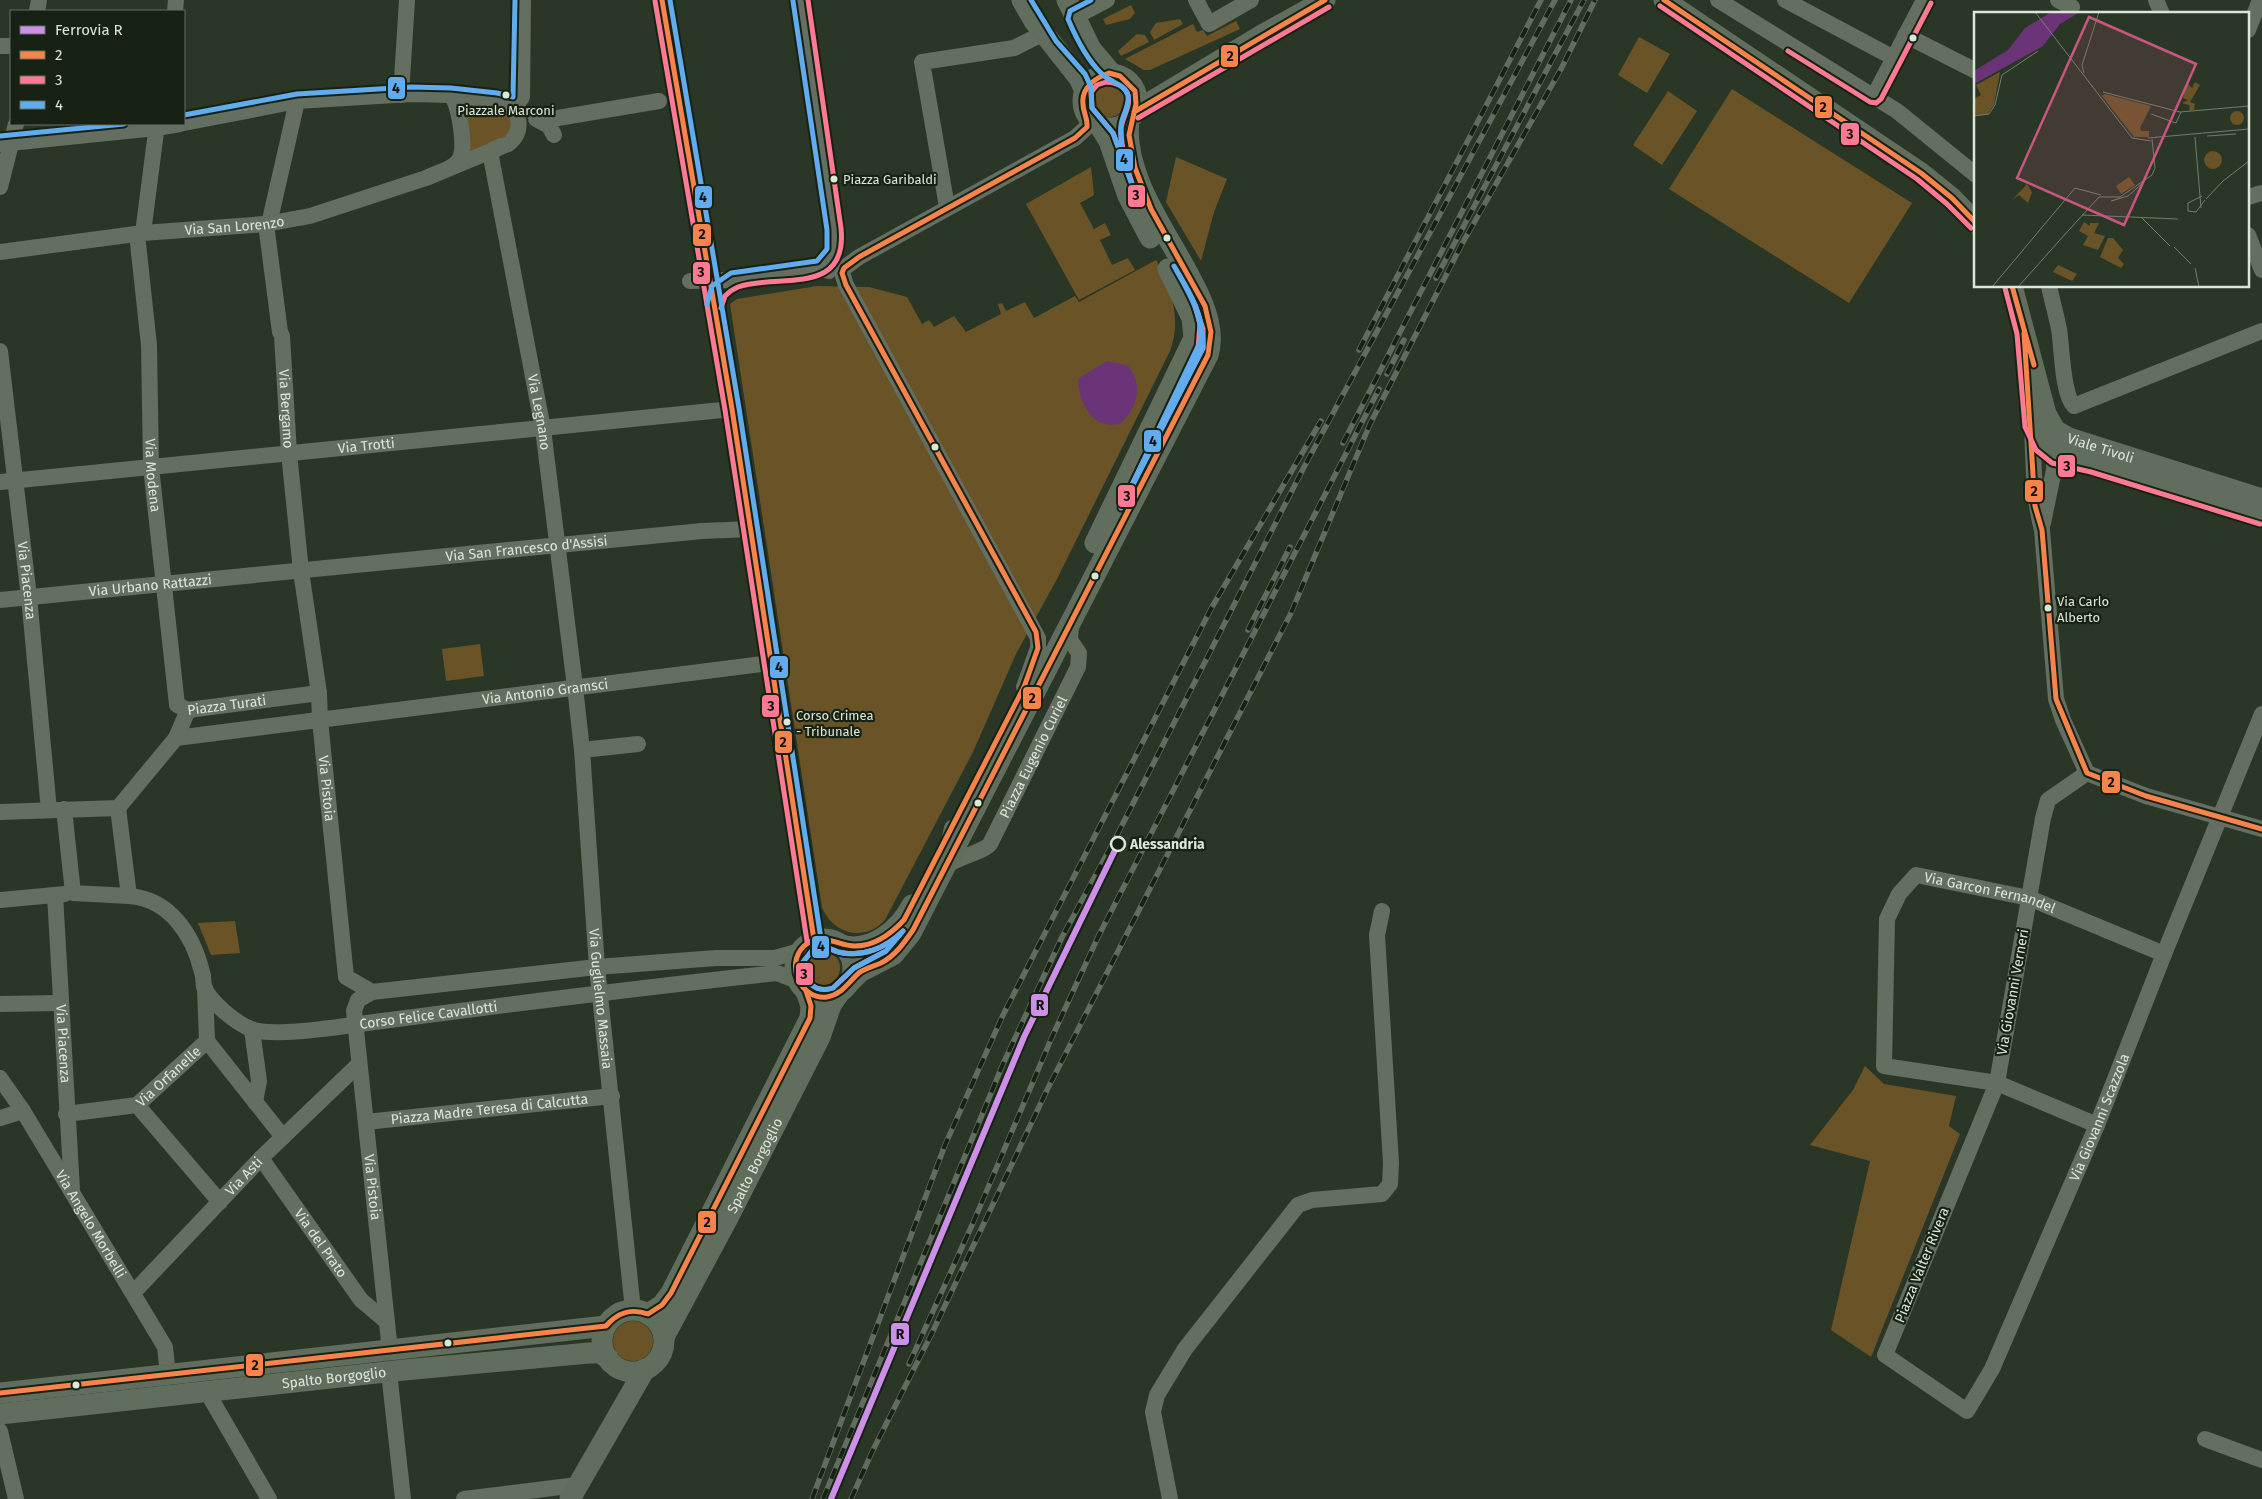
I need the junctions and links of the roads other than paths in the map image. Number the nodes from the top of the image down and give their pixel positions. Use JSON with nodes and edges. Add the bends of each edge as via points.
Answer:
{"nodes":[{"id":1,"x":407,"y":0,"type":"edge"},
{"id":2,"x":523,"y":0,"type":"edge"},
{"id":3,"x":662,"y":0,"type":"edge"},
{"id":4,"x":800,"y":0,"type":"edge"},
{"id":5,"x":1022,"y":0,"type":"edge"},
{"id":6,"x":1107,"y":0,"type":"edge"},
{"id":7,"x":1196,"y":0,"type":"edge"},
{"id":8,"x":1251,"y":0,"type":"edge"},
{"id":9,"x":1325,"y":0,"type":"edge"},
{"id":10,"x":1664,"y":0,"type":"edge"},
{"id":11,"x":1718,"y":0,"type":"edge"},
{"id":12,"x":1924,"y":0,"type":"edge"},
{"id":13,"x":2156,"y":0,"type":"edge"},
{"id":14,"x":2260,"y":0,"type":"edge"},
{"id":15,"x":1793,"y":2,"type":"edge"},
{"id":16,"x":1071,"y":8,"type":"edge"},
{"id":17,"x":2161,"y":12,"type":"edge"},
{"id":18,"x":2250,"y":25,"type":"edge"},
{"id":19,"x":1042,"y":34,"type":"junction"},
{"id":20,"x":1262,"y":35,"type":"junction"},
{"id":21,"x":1905,"y":36,"type":"junction"},
{"id":22,"x":807,"y":50,"type":"junction"},
{"id":23,"x":1894,"y":58,"type":"junction"},
{"id":24,"x":1974,"y":71,"type":"edge"},
{"id":25,"x":823,"y":77,"type":"dead end"},
{"id":26,"x":1119,"y":77,"type":"junction"},
{"id":27,"x":1084,"y":89,"type":"junction"},
{"id":28,"x":450,"y":94,"type":"junction"},
{"id":29,"x":401,"y":95,"type":"junction"},
{"id":30,"x":1874,"y":96,"type":"junction"},
{"id":31,"x":669,"y":99,"type":"junction"},
{"id":32,"x":297,"y":101,"type":"junction"},
{"id":33,"x":505,"y":102,"type":"junction"},
{"id":34,"x":1132,"y":116,"type":"junction"},
{"id":35,"x":540,"y":121,"type":"junction"},
{"id":36,"x":1094,"y":121,"type":"junction"},
{"id":37,"x":185,"y":122,"type":"edge"},
{"id":38,"x":16,"y":125,"type":"edge"},
{"id":39,"x":157,"y":126,"type":"edge"},
{"id":40,"x":554,"y":135,"type":"dead end"},
{"id":41,"x":6,"y":144,"type":"edge"},
{"id":42,"x":502,"y":146,"type":"junction"},
{"id":43,"x":454,"y":166,"type":"junction"},
{"id":44,"x":1974,"y":173,"type":"edge"},
{"id":45,"x":0,"y":187,"type":"edge"},
{"id":46,"x":947,"y":207,"type":"junction"},
{"id":47,"x":1974,"y":221,"type":"edge"},
{"id":48,"x":266,"y":224,"type":"junction"},
{"id":49,"x":834,"y":229,"type":"junction"},
{"id":50,"x":140,"y":233,"type":"junction"},
{"id":51,"x":2250,"y":240,"type":"edge"},
{"id":52,"x":0,"y":252,"type":"edge"},
{"id":53,"x":859,"y":257,"type":"junction"},
{"id":54,"x":820,"y":268,"type":"junction"},
{"id":55,"x":2262,"y":270,"type":"edge"},
{"id":56,"x":734,"y":280,"type":"junction"},
{"id":57,"x":690,"y":281,"type":"dead end"},
{"id":58,"x":710,"y":282,"type":"junction"},
{"id":59,"x":846,"y":285,"type":"junction"},
{"id":60,"x":2013,"y":288,"type":"edge"},
{"id":61,"x":2049,"y":288,"type":"edge"},
{"id":62,"x":714,"y":306,"type":"junction"},
{"id":63,"x":2262,"y":331,"type":"edge"},
{"id":64,"x":0,"y":351,"type":"edge"},
{"id":65,"x":732,"y":409,"type":"junction"},
{"id":66,"x":2040,"y":423,"type":"junction"},
{"id":67,"x":543,"y":430,"type":"junction"},
{"id":68,"x":289,"y":453,"type":"junction"},
{"id":69,"x":2055,"y":456,"type":"junction"},
{"id":70,"x":2093,"y":465,"type":"junction"},
{"id":71,"x":150,"y":468,"type":"junction"},
{"id":72,"x":7,"y":481,"type":"edge"},
{"id":73,"x":2050,"y":487,"type":"junction"},
{"id":74,"x":2262,"y":500,"type":"edge"},
{"id":75,"x":2262,"y":517,"type":"edge"},
{"id":76,"x":751,"y":529,"type":"junction"},
{"id":77,"x":2042,"y":530,"type":"junction"},
{"id":78,"x":558,"y":547,"type":"junction"},
{"id":79,"x":301,"y":572,"type":"junction"},
{"id":80,"x":162,"y":584,"type":"junction"},
{"id":81,"x":29,"y":597,"type":"junction"},
{"id":82,"x":0,"y":600,"type":"edge"},
{"id":83,"x":1071,"y":622,"type":"junction"},
{"id":84,"x":770,"y":663,"type":"junction"},
{"id":85,"x":1024,"y":687,"type":"junction"},
{"id":86,"x":575,"y":688,"type":"junction"},
{"id":87,"x":320,"y":694,"type":"junction"},
{"id":88,"x":188,"y":710,"type":"junction"},
{"id":89,"x":2262,"y":714,"type":"edge"},
{"id":90,"x":320,"y":720,"type":"junction"},
{"id":91,"x":176,"y":738,"type":"junction"},
{"id":92,"x":638,"y":744,"type":"dead end"},
{"id":93,"x":582,"y":750,"type":"junction"},
{"id":94,"x":2087,"y":773,"type":"junction"},
{"id":95,"x":118,"y":808,"type":"junction"},
{"id":96,"x":56,"y":810,"type":"junction"},
{"id":97,"x":0,"y":812,"type":"edge"},
{"id":98,"x":2221,"y":818,"type":"junction"},
{"id":99,"x":952,"y":828,"type":"junction"},
{"id":100,"x":2262,"y":829,"type":"edge"},
{"id":101,"x":957,"y":857,"type":"junction"},
{"id":102,"x":72,"y":893,"type":"junction"},
{"id":103,"x":55,"y":895,"type":"junction"},
{"id":104,"x":130,"y":896,"type":"junction"},
{"id":105,"x":2029,"y":898,"type":"junction"},
{"id":106,"x":0,"y":900,"type":"edge"},
{"id":107,"x":1382,"y":911,"type":"dead end"},
{"id":108,"x":842,"y":945,"type":"junction"},
{"id":109,"x":807,"y":946,"type":"junction"},
{"id":110,"x":2164,"y":954,"type":"junction"},
{"id":111,"x":597,"y":966,"type":"junction"},
{"id":112,"x":802,"y":986,"type":"junction"},
{"id":113,"x":205,"y":988,"type":"junction"},
{"id":114,"x":844,"y":988,"type":"junction"},
{"id":115,"x":372,"y":992,"type":"junction"},
{"id":116,"x":600,"y":992,"type":"junction"},
{"id":117,"x":60,"y":1002,"type":"junction"},
{"id":118,"x":0,"y":1004,"type":"edge"},
{"id":119,"x":355,"y":1024,"type":"junction"},
{"id":120,"x":252,"y":1030,"type":"junction"},
{"id":121,"x":207,"y":1041,"type":"junction"},
{"id":122,"x":359,"y":1064,"type":"junction"},
{"id":123,"x":0,"y":1078,"type":"edge"},
{"id":124,"x":1997,"y":1083,"type":"junction"},
{"id":125,"x":612,"y":1096,"type":"junction"},
{"id":126,"x":254,"y":1102,"type":"junction"},
{"id":127,"x":137,"y":1105,"type":"junction"},
{"id":128,"x":23,"y":1111,"type":"junction"},
{"id":129,"x":66,"y":1114,"type":"junction"},
{"id":130,"x":0,"y":1118,"type":"edge"},
{"id":131,"x":366,"y":1122,"type":"junction"},
{"id":132,"x":2097,"y":1125,"type":"junction"},
{"id":133,"x":283,"y":1137,"type":"junction"},
{"id":134,"x":262,"y":1158,"type":"junction"},
{"id":135,"x":72,"y":1193,"type":"junction"},
{"id":136,"x":220,"y":1202,"type":"junction"},
{"id":137,"x":133,"y":1293,"type":"junction"},
{"id":138,"x":641,"y":1312,"type":"junction"},
{"id":139,"x":387,"y":1322,"type":"junction"},
{"id":140,"x":606,"y":1326,"type":"junction"},
{"id":141,"x":664,"y":1337,"type":"junction"},
{"id":142,"x":390,"y":1361,"type":"junction"},
{"id":143,"x":614,"y":1363,"type":"junction"},
{"id":144,"x":645,"y":1369,"type":"junction"},
{"id":145,"x":168,"y":1375,"type":"junction"},
{"id":146,"x":206,"y":1392,"type":"junction"},
{"id":147,"x":0,"y":1393,"type":"edge"},
{"id":148,"x":1968,"y":1411,"type":"joint"},
{"id":149,"x":0,"y":1414,"type":"edge"},
{"id":150,"x":616,"y":1417,"type":"junction"},
{"id":151,"x":0,"y":1431,"type":"edge"},
{"id":152,"x":2206,"y":1439,"type":"dead end"},
{"id":153,"x":2262,"y":1460,"type":"edge"},
{"id":154,"x":574,"y":1492,"type":"edge"},
{"id":155,"x":16,"y":1499,"type":"edge"},
{"id":156,"x":269,"y":1499,"type":"edge"},
{"id":157,"x":403,"y":1499,"type":"edge"},
{"id":158,"x":464,"y":1499,"type":"edge"},
{"id":159,"x":1170,"y":1499,"type":"edge"}],
"edges":[{"from":1,"to":29,"type":"street"},
{"from":2,"to":33,"type":"street","via":[[522,92],[518,105]]},
{"from":3,"to":31,"type":"street"},
{"from":4,"to":22,"type":"street"},
{"from":5,"to":19,"type":"main road"},
{"from":6,"to":16,"type":"street"},
{"from":7,"to":8,"type":"street","via":[[1209,24]]},
{"from":9,"to":20,"type":"main road"},
{"from":10,"to":47,"type":"main road","via":[[1921,173]]},
{"from":11,"to":30,"type":"street"},
{"from":12,"to":21,"type":"street"},
{"from":13,"to":17,"type":"street"},
{"from":14,"to":18,"type":"street"},
{"from":15,"to":23,"type":"street"},
{"from":16,"to":26,"type":"main road","via":[[1092,49]]},
{"from":19,"to":27,"type":"main road","via":[[1079,78]]},
{"from":19,"to":46,"type":"street","via":[[1014,48],[922,62]]},
{"from":20,"to":26,"type":"main road","via":[[1156,83],[1141,86]]},
{"from":20,"to":34,"type":"main road"},
{"from":21,"to":23,"type":"street"},
{"from":21,"to":24,"type":"street"},
{"from":22,"to":25,"type":"street","via":[[814,75]]},
{"from":22,"to":49,"type":"street"},
{"from":23,"to":30,"type":"street"},
{"from":26,"to":27,"type":"main road","via":[[1093,79]]},
{"from":26,"to":34,"type":"main road","via":[[1135,91]]},
{"from":27,"to":36,"type":"main road","via":[[1083,101]]},
{"from":28,"to":29,"type":"street"},
{"from":28,"to":33,"type":"street"},
{"from":28,"to":43,"type":"street","via":[[457,103],[462,151]]},
{"from":29,"to":32,"type":"street"},
{"from":30,"to":44,"type":"street","via":[[1933,138]]},
{"from":31,"to":35,"type":"street"},
{"from":31,"to":58,"type":"street"},
{"from":32,"to":37,"type":"street"},
{"from":32,"to":48,"type":"street","name":"Via Bergamo","via":[[270,220]]},
{"from":33,"to":35,"type":"street"},
{"from":33,"to":42,"type":"street","via":[[516,112],[519,125],[515,138]]},
{"from":34,"to":36,"type":"main road","via":[[1116,126]]},
{"from":34,"to":83,"type":"main road","name":"Spalto Borgoglio","via":[[1129,141],[1138,177],[1153,214],[1205,307],[1210,322],[1211,346]]},
{"from":35,"to":40,"type":"street","via":[[549,126]]},
{"from":36,"to":46,"type":"street","via":[[1075,138]]},
{"from":36,"to":85,"type":"main road","via":[[1109,141],[1128,196],[1188,307],[1194,338]]},
{"from":38,"to":41,"type":"street"},
{"from":39,"to":41,"type":"street"},
{"from":39,"to":50,"type":"street","name":"Via Modena"},
{"from":41,"to":45,"type":"street"},
{"from":42,"to":43,"type":"street","name":"Via San Lorenzo"},
{"from":42,"to":67,"type":"street","name":"Via Legnano","via":[[493,150],[491,160]]},
{"from":43,"to":48,"type":"street","name":"Via San Lorenzo","via":[[310,216]]},
{"from":46,"to":53,"type":"street"},
{"from":48,"to":50,"type":"street","name":"Via San Lorenzo"},
{"from":48,"to":68,"type":"street","name":"Via Bergamo","via":[[282,336]]},
{"from":49,"to":53,"type":"street","via":[[842,254],[849,258]]},
{"from":49,"to":54,"type":"street","via":[[834,252]]},
{"from":50,"to":52,"type":"street","name":"Via San Lorenzo"},
{"from":50,"to":71,"type":"street","name":"Via Modena","via":[[149,345]]},
{"from":51,"to":55,"type":"street"},
{"from":53,"to":59,"type":"street","via":[[843,270]]},
{"from":54,"to":56,"type":"street"},
{"from":54,"to":59,"type":"street","via":[[830,271]]},
{"from":56,"to":58,"type":"street"},
{"from":56,"to":62,"type":"street","via":[[718,291]]},
{"from":57,"to":58,"type":"street"},
{"from":58,"to":62,"type":"street"},
{"from":59,"to":85,"type":"street","via":[[1037,636],[1038,648]]},
{"from":60,"to":66,"type":"main road","name":"Viale Tivoli"},
{"from":61,"to":63,"type":"street","via":[[2072,404],[2079,404]]},
{"from":62,"to":65,"type":"street"},
{"from":64,"to":72,"type":"street","name":"Via Piacenza"},
{"from":65,"to":67,"type":"street","name":"Via Trotti"},
{"from":65,"to":76,"type":"street"},
{"from":66,"to":69,"type":"main road","name":"Viale Tivoli","via":[[2041,445]]},
{"from":66,"to":74,"type":"main road","name":"Viale Tivoli","via":[[2062,436]]},
{"from":66,"to":77,"type":"street","via":[[2035,506]]},
{"from":67,"to":68,"type":"street","name":"Via Trotti"},
{"from":67,"to":78,"type":"street","name":"Via Legnano"},
{"from":68,"to":71,"type":"street","name":"Via Trotti"},
{"from":68,"to":79,"type":"street","name":"Via Bergamo"},
{"from":69,"to":70,"type":"main road","name":"Viale Tivoli"},
{"from":69,"to":73,"type":"street"},
{"from":70,"to":73,"type":"street","via":[[2063,466]]},
{"from":70,"to":75,"type":"main road","name":"Viale Tivoli"},
{"from":71,"to":72,"type":"street","name":"Via Trotti"},
{"from":71,"to":80,"type":"street","name":"Via Modena"},
{"from":72,"to":81,"type":"street","name":"Via Piacenza"},
{"from":73,"to":77,"type":"street"},
{"from":76,"to":78,"type":"street","name":"Via San Francesco d'Assisi","via":[[702,531]]},
{"from":76,"to":84,"type":"street"},
{"from":77,"to":94,"type":"street","via":[[2056,699]]},
{"from":78,"to":79,"type":"street","name":"Via San Francesco d'Assisi"},
{"from":78,"to":86,"type":"street","name":"Via Legnano"},
{"from":79,"to":80,"type":"street","name":"Via Urbano Rattazzi"},
{"from":79,"to":87,"type":"street","name":"Via Bergamo"},
{"from":80,"to":81,"type":"street","name":"Via Urbano Rattazzi"},
{"from":80,"to":88,"type":"street","name":"Via Modena","via":[[177,705]]},
{"from":81,"to":82,"type":"street","name":"Via Urbano Rattazzi"},
{"from":81,"to":96,"type":"street","name":"Via Piacenza"},
{"from":83,"to":101,"type":"main road","name":"Spalto Borgoglio"},
{"from":83,"to":101,"type":"street","name":"Piazza Eugenio Curiel","via":[[1070,640],[1079,653],[1078,667],[990,844],[985,849]]},
{"from":84,"to":86,"type":"street","name":"Via Antonio Gramsci"},
{"from":84,"to":109,"type":"street"},
{"from":85,"to":99,"type":"main road"},
{"from":86,"to":90,"type":"street","name":"Via Antonio Gramsci"},
{"from":86,"to":93,"type":"street","name":"Via Guglielmo Massaia"},
{"from":87,"to":88,"type":"street","name":"Piazza Turati"},
{"from":87,"to":90,"type":"street","name":"Via Bergamo"},
{"from":88,"to":91,"type":"street","name":"Piazza Turati"},
{"from":89,"to":98,"type":"street","name":"Via Giovanni Scazzola"},
{"from":90,"to":91,"type":"street","name":"Piazza Turati"},
{"from":90,"to":115,"type":"street","name":"Via Pistoia","via":[[346,976]]},
{"from":91,"to":95,"type":"street"},
{"from":92,"to":93,"type":"street"},
{"from":93,"to":111,"type":"street","name":"Via Guglielmo Massaia"},
{"from":94,"to":98,"type":"street","via":[[2146,796]]},
{"from":94,"to":105,"type":"street","name":"Via Giovanni Verneri","via":[[2048,800]]},
{"from":95,"to":96,"type":"street"},
{"from":95,"to":104,"type":"street"},
{"from":96,"to":97,"type":"street"},
{"from":96,"to":102,"type":"street","name":"Via Piacenza"},
{"from":98,"to":100,"type":"street"},
{"from":98,"to":110,"type":"street","name":"Via Giovanni Scazzola"},
{"from":99,"to":101,"type":"street","via":[[949,842]]},
{"from":99,"to":108,"type":"main road","via":[[900,924],[868,944]]},
{"from":101,"to":114,"type":"main road","name":"Spalto Borgoglio","via":[[903,945],[887,960],[864,970]]},
{"from":102,"to":103,"type":"street","name":"Corso Felice Cavallotti"},
{"from":102,"to":104,"type":"street","name":"Corso Felice Cavallotti"},
{"from":103,"to":106,"type":"street","name":"Corso Felice Cavallotti"},
{"from":103,"to":117,"type":"street","name":"Via Piacenza"},
{"from":104,"to":113,"type":"street","name":"Corso Felice Cavallotti","via":[[152,901],[174,915],[189,938]]},
{"from":105,"to":110,"type":"street","name":"Via Garcon Fernandel"},
{"from":105,"to":124,"type":"street","name":"Via Giovanni Verneri"},
{"from":105,"to":124,"type":"street","name":"Via Garcon Fernandel","via":[[1916,875],[1899,894],[1887,919],[1884,1066]]},
{"from":107,"to":159,"type":"street","via":[[1377,934],[1390,1184],[1382,1194],[1312,1200],[1298,1205],[1185,1349],[1153,1406]]},
{"from":108,"to":109,"type":"main road","via":[[828,939]]},
{"from":108,"to":114,"type":"main road","via":[[852,963],[852,974]]},
{"from":109,"to":111,"type":"street","name":"Corso Felice Cavallotti","via":[[775,958],[716,958]]},
{"from":109,"to":112,"type":"main road","via":[[795,965]]},
{"from":110,"to":132,"type":"street","name":"Via Giovanni Scazzola"},
{"from":111,"to":115,"type":"street","name":"Corso Felice Cavallotti"},
{"from":111,"to":116,"type":"street","name":"Via Guglielmo Massaia"},
{"from":112,"to":114,"type":"main road","via":[[821,997]]},
{"from":112,"to":116,"type":"street","name":"Corso Felice Cavallotti","via":[[777,973]]},
{"from":112,"to":138,"type":"main road","name":"Spalto Borgoglio","via":[[811,1006],[808,1022],[671,1294],[662,1305]]},
{"from":113,"to":120,"type":"street","name":"Corso Felice Cavallotti","via":[[226,1014]]},
{"from":113,"to":121,"type":"street"},
{"from":114,"to":141,"type":"main road","name":"Spalto Borgoglio","via":[[831,1005],[820,1037]]},
{"from":115,"to":119,"type":"street","name":"Via Pistoia","via":[[356,1003]]},
{"from":116,"to":119,"type":"street","name":"Corso Felice Cavallotti"},
{"from":116,"to":125,"type":"street","name":"Via Guglielmo Massaia"},
{"from":117,"to":118,"type":"street"},
{"from":117,"to":129,"type":"street","name":"Via Piacenza"},
{"from":119,"to":120,"type":"street","name":"Corso Felice Cavallotti","via":[[278,1033]]},
{"from":119,"to":122,"type":"street","name":"Via Pistoia"},
{"from":120,"to":126,"type":"street","via":[[259,1080]]},
{"from":121,"to":126,"type":"street"},
{"from":121,"to":127,"type":"street","name":"Via Orfanelle"},
{"from":122,"to":131,"type":"street","name":"Via Pistoia"},
{"from":122,"to":133,"type":"street","name":"Via Asti"},
{"from":123,"to":128,"type":"street","name":"Via Angelo Morbelli"},
{"from":124,"to":132,"type":"street"},
{"from":124,"to":148,"type":"street","name":"Piazza Valter Rivera","via":[[1885,1355]]},
{"from":125,"to":131,"type":"street","name":"Piazza Madre Teresa di Calcutta"},
{"from":125,"to":138,"type":"street","name":"Via Guglielmo Massaia"},
{"from":126,"to":133,"type":"street"},
{"from":127,"to":129,"type":"street","name":"Via Orfanelle"},
{"from":127,"to":136,"type":"street"},
{"from":128,"to":130,"type":"street"},
{"from":128,"to":135,"type":"street","name":"Via Angelo Morbelli"},
{"from":129,"to":135,"type":"street","name":"Via Piacenza"},
{"from":131,"to":139,"type":"street","name":"Via Pistoia"},
{"from":132,"to":148,"type":"street","name":"Via Giovanni Scazzola","via":[[1992,1370]]},
{"from":133,"to":134,"type":"street","name":"Via Asti"},
{"from":134,"to":136,"type":"street","name":"Via Asti"},
{"from":134,"to":139,"type":"street","name":"Via del Prato","via":[[361,1300]]},
{"from":135,"to":137,"type":"street","name":"Via Angelo Morbelli"},
{"from":136,"to":137,"type":"street","name":"Via Asti"},
{"from":137,"to":145,"type":"street","name":"Via Angelo Morbelli","via":[[165,1347]]},
{"from":138,"to":140,"type":"main road","name":"Spalto Borgoglio","via":[[618,1314]]},
{"from":138,"to":141,"type":"main road","via":[[656,1320]]},
{"from":139,"to":142,"type":"street","name":"Via Pistoia"},
{"from":140,"to":142,"type":"main road","name":"Spalto Borgoglio"},
{"from":140,"to":143,"type":"main road","via":[[603,1342]]},
{"from":141,"to":144,"type":"main road","name":"Spalto Borgoglio","via":[[658,1360]]},
{"from":142,"to":143,"type":"main road","name":"Spalto Borgoglio","via":[[596,1352]]},
{"from":142,"to":145,"type":"main road","name":"Spalto Borgoglio"},
{"from":142,"to":146,"type":"main road","name":"Spalto Borgoglio"},
{"from":142,"to":157,"type":"street","name":"Via Pistoia"},
{"from":143,"to":144,"type":"main road","name":"Spalto Borgoglio","via":[[627,1371]]},
{"from":143,"to":150,"type":"main road","via":[[625,1378],[626,1386]]},
{"from":144,"to":150,"type":"main road"},
{"from":145,"to":147,"type":"main road","name":"Spalto Borgoglio"},
{"from":146,"to":149,"type":"main road","name":"Spalto Borgoglio"},
{"from":146,"to":156,"type":"street"},
{"from":150,"to":154,"type":"main road"},
{"from":151,"to":155,"type":"street"},
{"from":152,"to":153,"type":"street"},
{"from":154,"to":158,"type":"street"}]}
